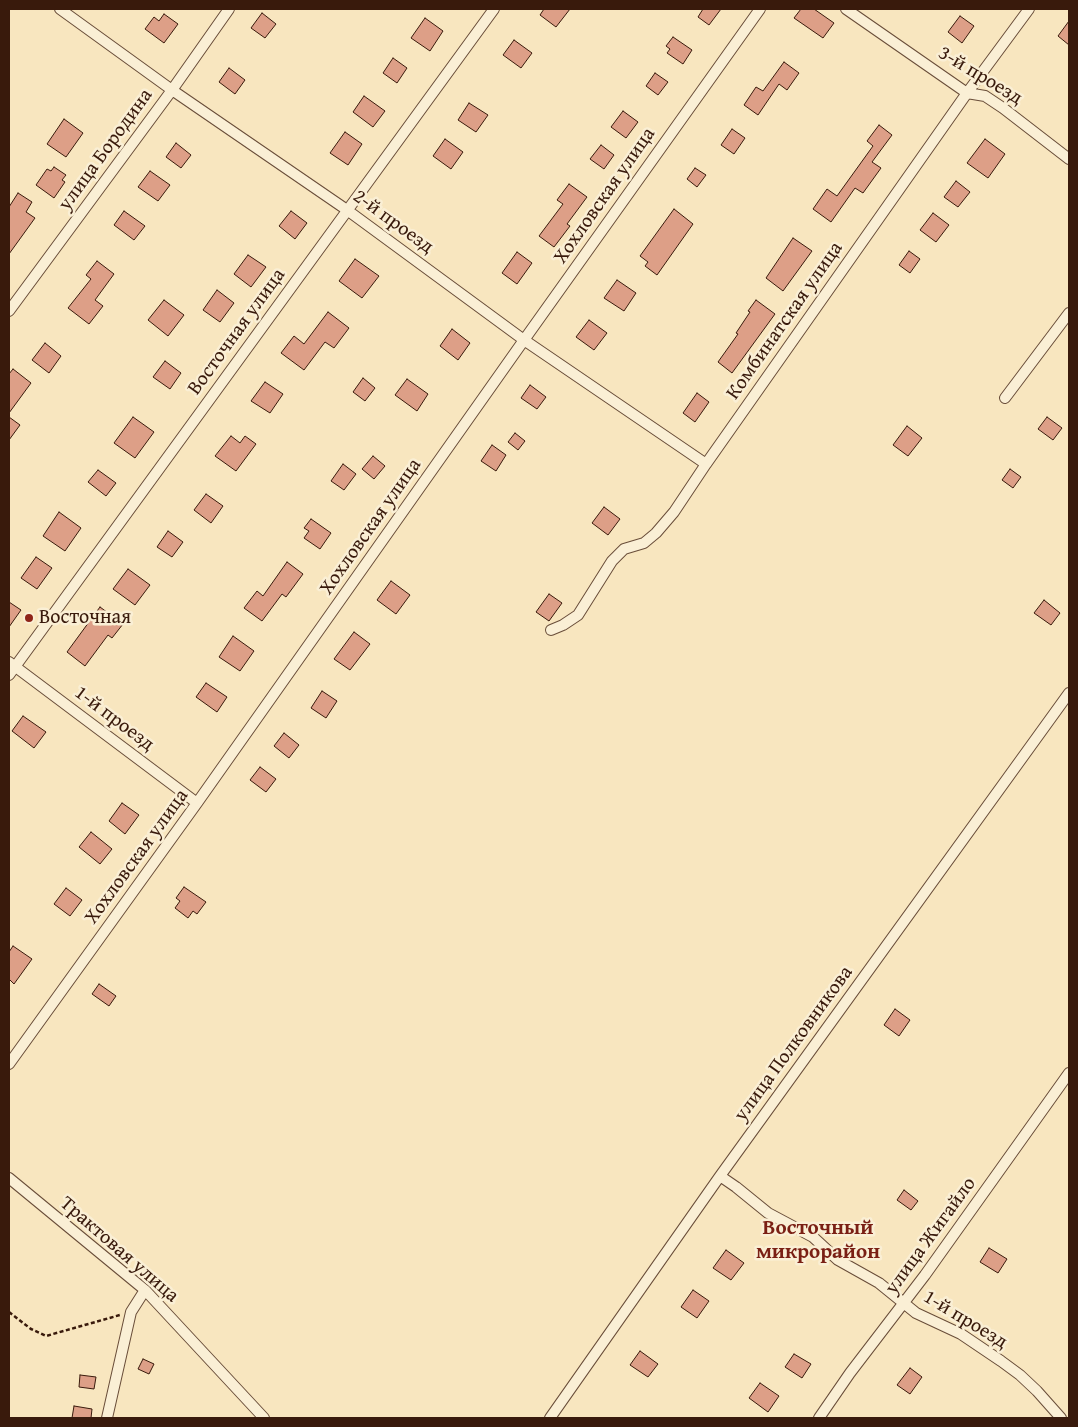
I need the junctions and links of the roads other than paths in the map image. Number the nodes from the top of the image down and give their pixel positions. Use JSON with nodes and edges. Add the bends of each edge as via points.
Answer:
{"nodes":[{"id":1,"x":60,"y":9,"type":"edge"},
{"id":2,"x":229,"y":9,"type":"edge"},
{"id":3,"x":494,"y":9,"type":"edge"},
{"id":4,"x":760,"y":9,"type":"edge"},
{"id":5,"x":846,"y":9,"type":"edge"},
{"id":6,"x":1029,"y":9,"type":"edge"},
{"id":7,"x":172,"y":90,"type":"junction"},
{"id":8,"x":967,"y":93,"type":"junction"},
{"id":9,"x":1069,"y":159,"type":"edge"},
{"id":10,"x":347,"y":210,"type":"junction"},
{"id":11,"x":9,"y":312,"type":"edge"},
{"id":12,"x":1069,"y":313,"type":"edge"},
{"id":13,"x":524,"y":340,"type":"junction"},
{"id":14,"x":1005,"y":398,"type":"dead end"},
{"id":15,"x":706,"y":464,"type":"junction"},
{"id":16,"x":551,"y":630,"type":"dead end"},
{"id":17,"x":12,"y":664,"type":"edge"},
{"id":18,"x":9,"y":676,"type":"edge"},
{"id":19,"x":1069,"y":694,"type":"edge"},
{"id":20,"x":197,"y":803,"type":"junction"},
{"id":21,"x":9,"y":1064,"type":"edge"},
{"id":22,"x":1069,"y":1073,"type":"edge"},
{"id":23,"x":720,"y":1176,"type":"junction"},
{"id":24,"x":9,"y":1178,"type":"edge"},
{"id":25,"x":145,"y":1290,"type":"junction"},
{"id":26,"x":903,"y":1303,"type":"junction"},
{"id":27,"x":107,"y":1418,"type":"edge"},
{"id":28,"x":264,"y":1418,"type":"edge"},
{"id":29,"x":550,"y":1418,"type":"edge"},
{"id":30,"x":819,"y":1418,"type":"edge"},
{"id":31,"x":1061,"y":1418,"type":"edge"}],
"edges":[{"from":1,"to":7,"type":"street","name":"2-й проезд"},
{"from":2,"to":7,"type":"street","name":"улица Бородина"},
{"from":3,"to":10,"type":"street","name":"Восточная улица"},
{"from":4,"to":13,"type":"street","name":"Хохловская улица"},
{"from":5,"to":8,"type":"street","name":"3-й проезд"},
{"from":6,"to":8,"type":"street","name":"Комбинатская улица"},
{"from":7,"to":10,"type":"street","name":"2-й проезд"},
{"from":7,"to":11,"type":"street","name":"улица Бородина"},
{"from":8,"to":9,"type":"street","name":"3-й проезд","via":[[984,96],[994,102]]},
{"from":8,"to":15,"type":"street","name":"Комбинатская улица"},
{"from":10,"to":13,"type":"street","name":"2-й проезд"},
{"from":10,"to":17,"type":"street","name":"Восточная улица"},
{"from":12,"to":14,"type":"street"},
{"from":13,"to":15,"type":"street","name":"2-й проезд"},
{"from":13,"to":20,"type":"street","name":"Хохловская улица"},
{"from":15,"to":16,"type":"street","name":"Комбинатская улица","via":[[656,533],[644,543],[624,549],[612,561],[578,615]]},
{"from":17,"to":18,"type":"street","name":"Восточная улица"},
{"from":17,"to":20,"type":"street","name":"1-й проезд"},
{"from":19,"to":23,"type":"street","name":"улица Полковникова"},
{"from":20,"to":21,"type":"street","name":"Хохловская улица"},
{"from":22,"to":26,"type":"street","name":"улица Жигайло"},
{"from":23,"to":26,"type":"street","name":"1-й проезд","via":[[768,1213],[813,1237],[838,1260],[879,1283]]},
{"from":23,"to":29,"type":"street","name":"улица Полковникова"},
{"from":24,"to":25,"type":"street","name":"Трактовая улица"},
{"from":25,"to":27,"type":"street","via":[[130,1312]]},
{"from":25,"to":28,"type":"street","name":"Трактовая улица"},
{"from":26,"to":30,"type":"street","name":"улица Жигайло"},
{"from":26,"to":31,"type":"street","name":"1-й проезд","via":[[916,1313],[961,1334],[1001,1361],[1037,1391]]}]}
